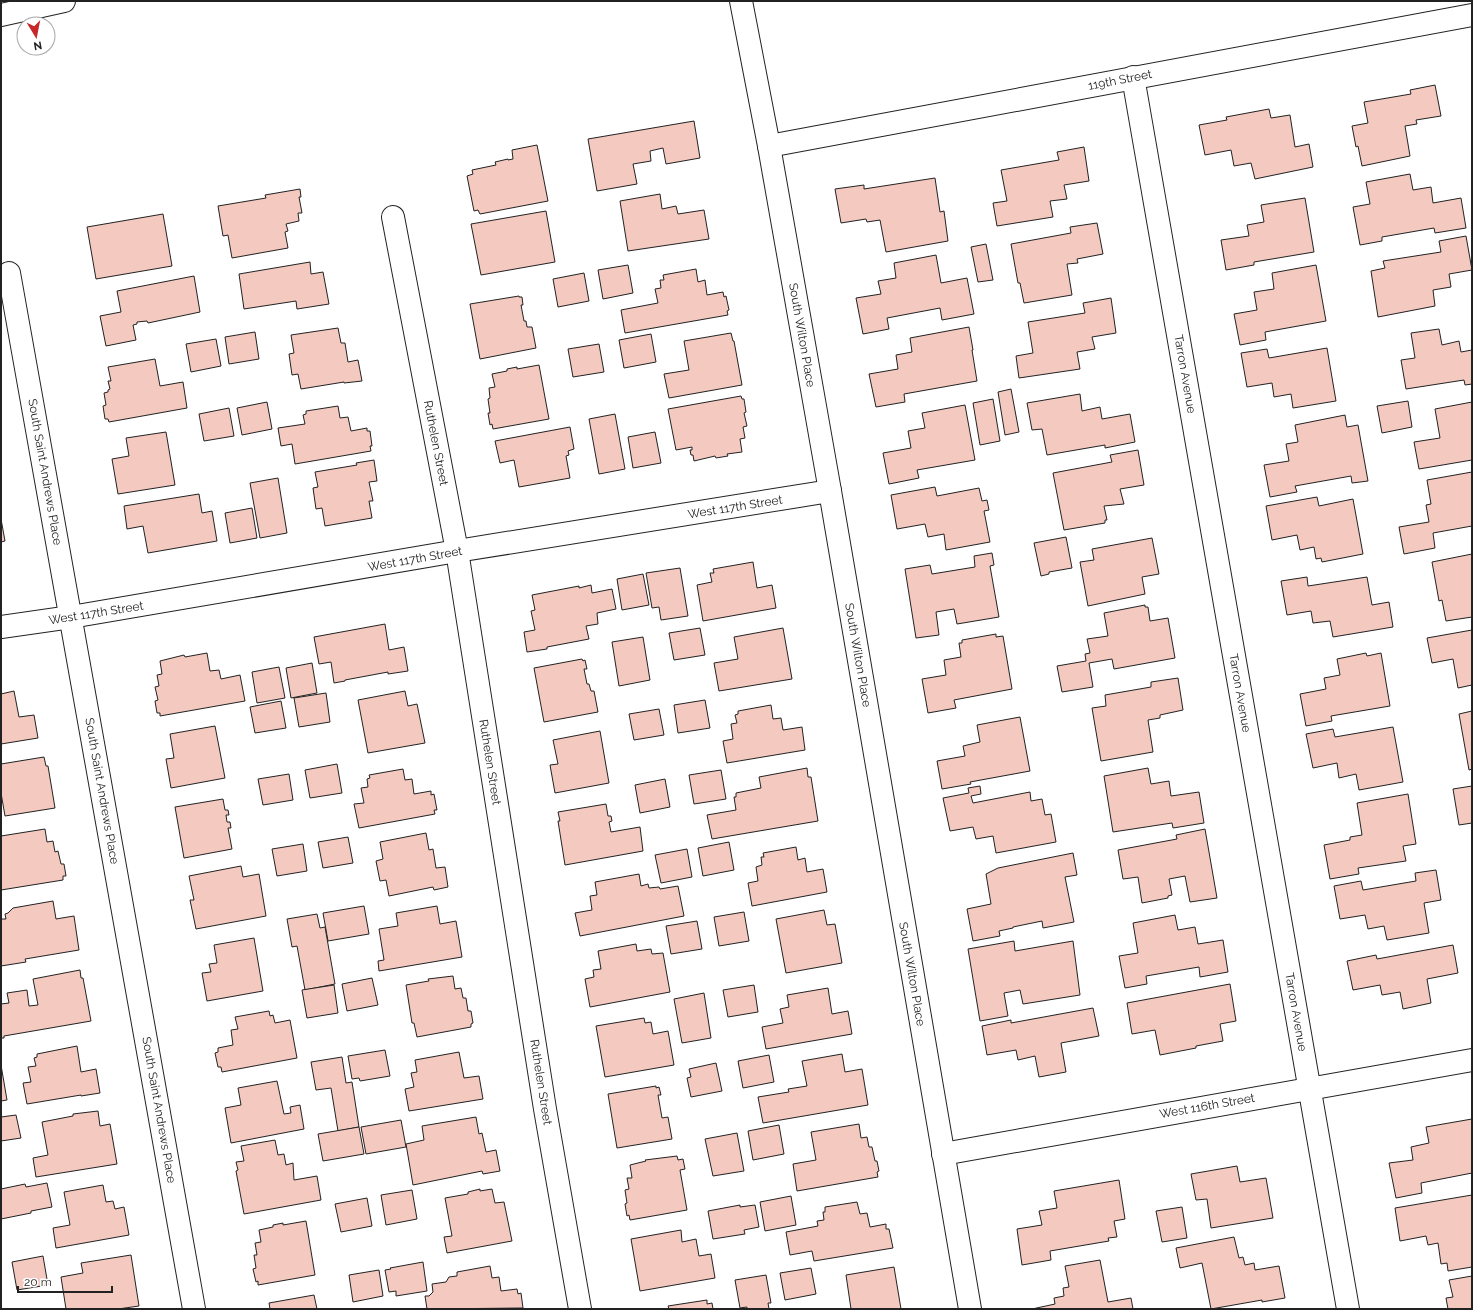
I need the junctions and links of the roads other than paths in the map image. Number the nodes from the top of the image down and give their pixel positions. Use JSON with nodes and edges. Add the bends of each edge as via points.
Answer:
{"nodes":[{"id":1,"x":64,"y":1,"type":"edge"},
{"id":2,"x":741,"y":1,"type":"edge"},
{"id":3,"x":1,"y":15,"type":"edge"},
{"id":4,"x":1472,"y":15,"type":"edge"},
{"id":5,"x":1133,"y":77,"type":"junction"},
{"id":6,"x":769,"y":146,"type":"junction"},
{"id":7,"x":393,"y":217,"type":"dead end"},
{"id":8,"x":9,"y":273,"type":"dead end"},
{"id":9,"x":830,"y":492,"type":"junction"},
{"id":10,"x":457,"y":551,"type":"junction"},
{"id":11,"x":71,"y":617,"type":"junction"},
{"id":12,"x":1,"y":627,"type":"edge"},
{"id":13,"x":1472,"y":1060,"type":"edge"},
{"id":14,"x":1309,"y":1088,"type":"junction"},
{"id":15,"x":943,"y":1154,"type":"junction"},
{"id":16,"x":194,"y":1309,"type":"edge"},
{"id":17,"x":580,"y":1309,"type":"edge"},
{"id":18,"x":970,"y":1309,"type":"edge"},
{"id":19,"x":1348,"y":1309,"type":"edge"}],
"edges":[{"from":1,"to":3,"type":"main road"},
{"from":2,"to":6,"type":"main road","name":"South Wilton Place"},
{"from":4,"to":5,"type":"main road","name":"119th Street"},
{"from":5,"to":6,"type":"main road","name":"119th Street"},
{"from":5,"to":14,"type":"main road","name":"Tarron Avenue"},
{"from":6,"to":9,"type":"main road","name":"South Wilton Place"},
{"from":7,"to":10,"type":"main road","name":"Ruthelen Street"},
{"from":8,"to":11,"type":"main road","name":"South Saint Andrews Place"},
{"from":9,"to":10,"type":"main road","name":"West 117th Street"},
{"from":9,"to":15,"type":"main road","name":"South Wilton Place"},
{"from":10,"to":11,"type":"main road","name":"West 117th Street"},
{"from":10,"to":17,"type":"main road","name":"Ruthelen Street","via":[[545,1109]]},
{"from":11,"to":12,"type":"main road","name":"West 117th Street"},
{"from":11,"to":16,"type":"main road","name":"South Saint Andrews Place"},
{"from":13,"to":14,"type":"main road","name":"West 116th Street"},
{"from":14,"to":15,"type":"main road","name":"West 116th Street"},
{"from":14,"to":19,"type":"main road","name":"Tarron Avenue"},
{"from":15,"to":18,"type":"main road","name":"South Wilton Place"}]}
